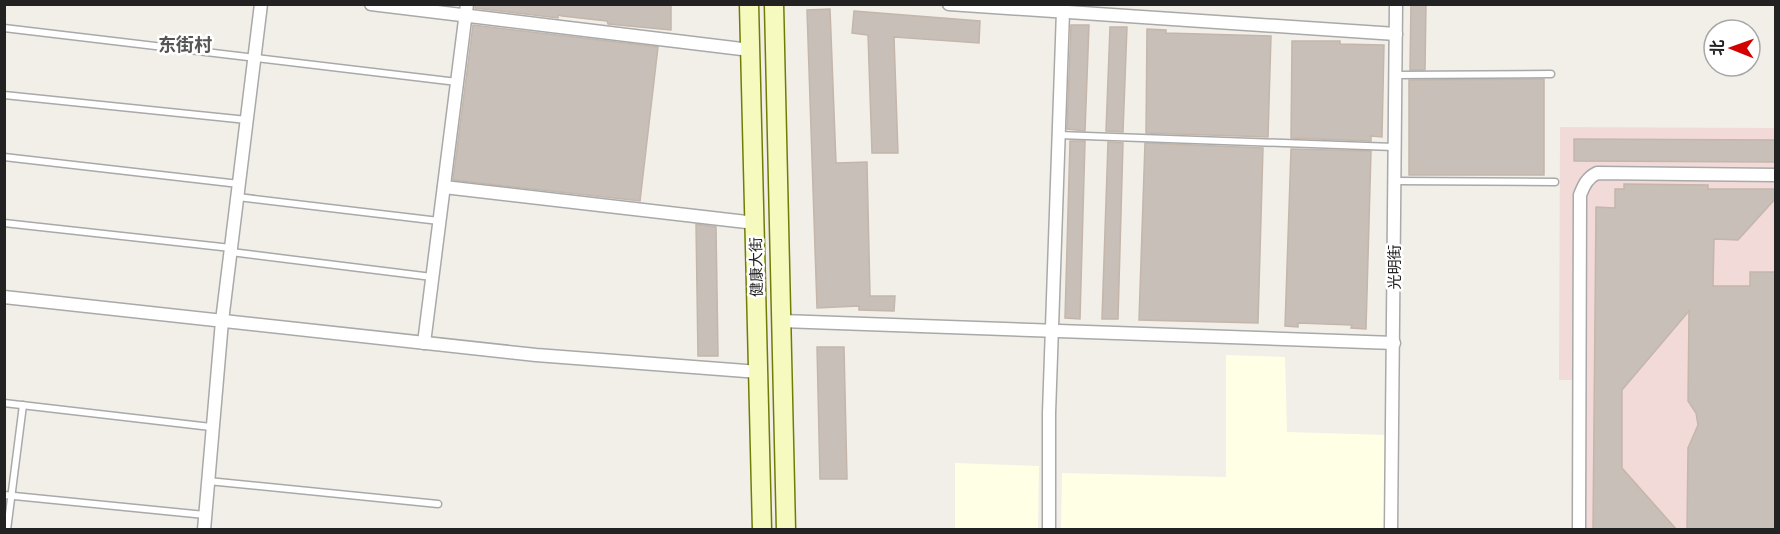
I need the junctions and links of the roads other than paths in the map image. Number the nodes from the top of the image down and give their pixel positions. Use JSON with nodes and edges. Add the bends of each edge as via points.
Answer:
{"nodes":[{"id":1,"x":261,"y":4,"type":"edge"},
{"id":2,"x":371,"y":4,"type":"edge"},
{"id":3,"x":749,"y":4,"type":"edge"},
{"id":4,"x":774,"y":4,"type":"edge"},
{"id":5,"x":949,"y":4,"type":"edge"},
{"id":6,"x":1396,"y":4,"type":"edge"},
{"id":7,"x":1048,"y":7,"type":"edge"},
{"id":8,"x":466,"y":10,"type":"edge"},
{"id":9,"x":1063,"y":11,"type":"junction"},
{"id":10,"x":4,"y":28,"type":"edge"},
{"id":11,"x":1396,"y":34,"type":"junction"},
{"id":12,"x":750,"y":50,"type":"junction"},
{"id":13,"x":255,"y":58,"type":"junction"},
{"id":14,"x":1551,"y":74,"type":"dead end"},
{"id":15,"x":1396,"y":75,"type":"junction"},
{"id":16,"x":457,"y":82,"type":"junction"},
{"id":17,"x":4,"y":95,"type":"edge"},
{"id":18,"x":247,"y":120,"type":"junction"},
{"id":19,"x":1059,"y":135,"type":"junction"},
{"id":20,"x":1395,"y":147,"type":"junction"},
{"id":21,"x":4,"y":157,"type":"edge"},
{"id":22,"x":1776,"y":175,"type":"edge"},
{"id":23,"x":1395,"y":181,"type":"junction"},
{"id":24,"x":1555,"y":182,"type":"dead end"},
{"id":25,"x":444,"y":187,"type":"junction"},
{"id":26,"x":238,"y":190,"type":"junction"},
{"id":27,"x":439,"y":221,"type":"junction"},
{"id":28,"x":4,"y":223,"type":"edge"},
{"id":29,"x":755,"y":223,"type":"junction"},
{"id":30,"x":231,"y":250,"type":"junction"},
{"id":31,"x":432,"y":277,"type":"junction"},
{"id":32,"x":4,"y":297,"type":"edge"},
{"id":33,"x":222,"y":321,"type":"junction"},
{"id":34,"x":782,"y":321,"type":"junction"},
{"id":35,"x":1053,"y":330,"type":"junction"},
{"id":36,"x":424,"y":343,"type":"junction"},
{"id":37,"x":1394,"y":343,"type":"junction"},
{"id":38,"x":759,"y":372,"type":"junction"},
{"id":39,"x":4,"y":403,"type":"edge"},
{"id":40,"x":23,"y":405,"type":"junction"},
{"id":41,"x":211,"y":427,"type":"junction"},
{"id":42,"x":207,"y":481,"type":"junction"},
{"id":43,"x":8,"y":495,"type":"edge"},
{"id":44,"x":438,"y":504,"type":"dead end"},
{"id":45,"x":205,"y":515,"type":"junction"},
{"id":46,"x":7,"y":530,"type":"edge"},
{"id":47,"x":204,"y":530,"type":"edge"},
{"id":48,"x":762,"y":530,"type":"edge"},
{"id":49,"x":786,"y":530,"type":"edge"},
{"id":50,"x":1049,"y":530,"type":"edge"},
{"id":51,"x":1391,"y":530,"type":"edge"},
{"id":52,"x":1579,"y":530,"type":"edge"}],
"edges":[{"from":1,"to":13,"type":"street"},
{"from":2,"to":8,"type":"street"},
{"from":3,"to":12,"type":"main road","name":"健康大街"},
{"from":4,"to":34,"type":"main road","name":"健康大街"},
{"from":5,"to":7,"type":"street"},
{"from":6,"to":11,"type":"street","name":"光明街"},
{"from":7,"to":9,"type":"street"},
{"from":8,"to":12,"type":"street"},
{"from":8,"to":16,"type":"street"},
{"from":9,"to":11,"type":"street"},
{"from":9,"to":19,"type":"street"},
{"from":10,"to":13,"type":"lane"},
{"from":11,"to":15,"type":"street","name":"光明街"},
{"from":12,"to":29,"type":"main road","name":"健康大街"},
{"from":13,"to":16,"type":"lane"},
{"from":13,"to":18,"type":"street"},
{"from":14,"to":15,"type":"lane"},
{"from":15,"to":20,"type":"street","name":"光明街"},
{"from":16,"to":25,"type":"street"},
{"from":17,"to":18,"type":"lane"},
{"from":18,"to":26,"type":"street"},
{"from":19,"to":20,"type":"lane"},
{"from":19,"to":35,"type":"street"},
{"from":20,"to":23,"type":"street","name":"光明街"},
{"from":21,"to":26,"type":"lane"},
{"from":22,"to":52,"type":"street","via":[[1597,173],[1584,185],[1580,195]]},
{"from":23,"to":24,"type":"lane"},
{"from":23,"to":37,"type":"street","name":"光明街"},
{"from":25,"to":27,"type":"street"},
{"from":25,"to":29,"type":"street"},
{"from":26,"to":27,"type":"lane"},
{"from":26,"to":30,"type":"street"},
{"from":27,"to":31,"type":"street"},
{"from":28,"to":30,"type":"lane"},
{"from":29,"to":38,"type":"main road","name":"健康大街"},
{"from":30,"to":31,"type":"lane"},
{"from":30,"to":33,"type":"street"},
{"from":31,"to":36,"type":"street"},
{"from":32,"to":33,"type":"street"},
{"from":33,"to":36,"type":"street"},
{"from":33,"to":41,"type":"street"},
{"from":34,"to":35,"type":"street"},
{"from":34,"to":49,"type":"main road","name":"健康大街"},
{"from":35,"to":37,"type":"street"},
{"from":35,"to":50,"type":"street"},
{"from":36,"to":38,"type":"street"},
{"from":37,"to":51,"type":"street","name":"光明街"},
{"from":38,"to":48,"type":"main road","name":"健康大街"},
{"from":39,"to":40,"type":"lane"},
{"from":40,"to":41,"type":"lane"},
{"from":40,"to":43,"type":"lane"},
{"from":41,"to":42,"type":"street"},
{"from":42,"to":44,"type":"lane"},
{"from":42,"to":45,"type":"street"},
{"from":43,"to":45,"type":"lane"},
{"from":43,"to":46,"type":"lane"},
{"from":45,"to":47,"type":"street"}]}
